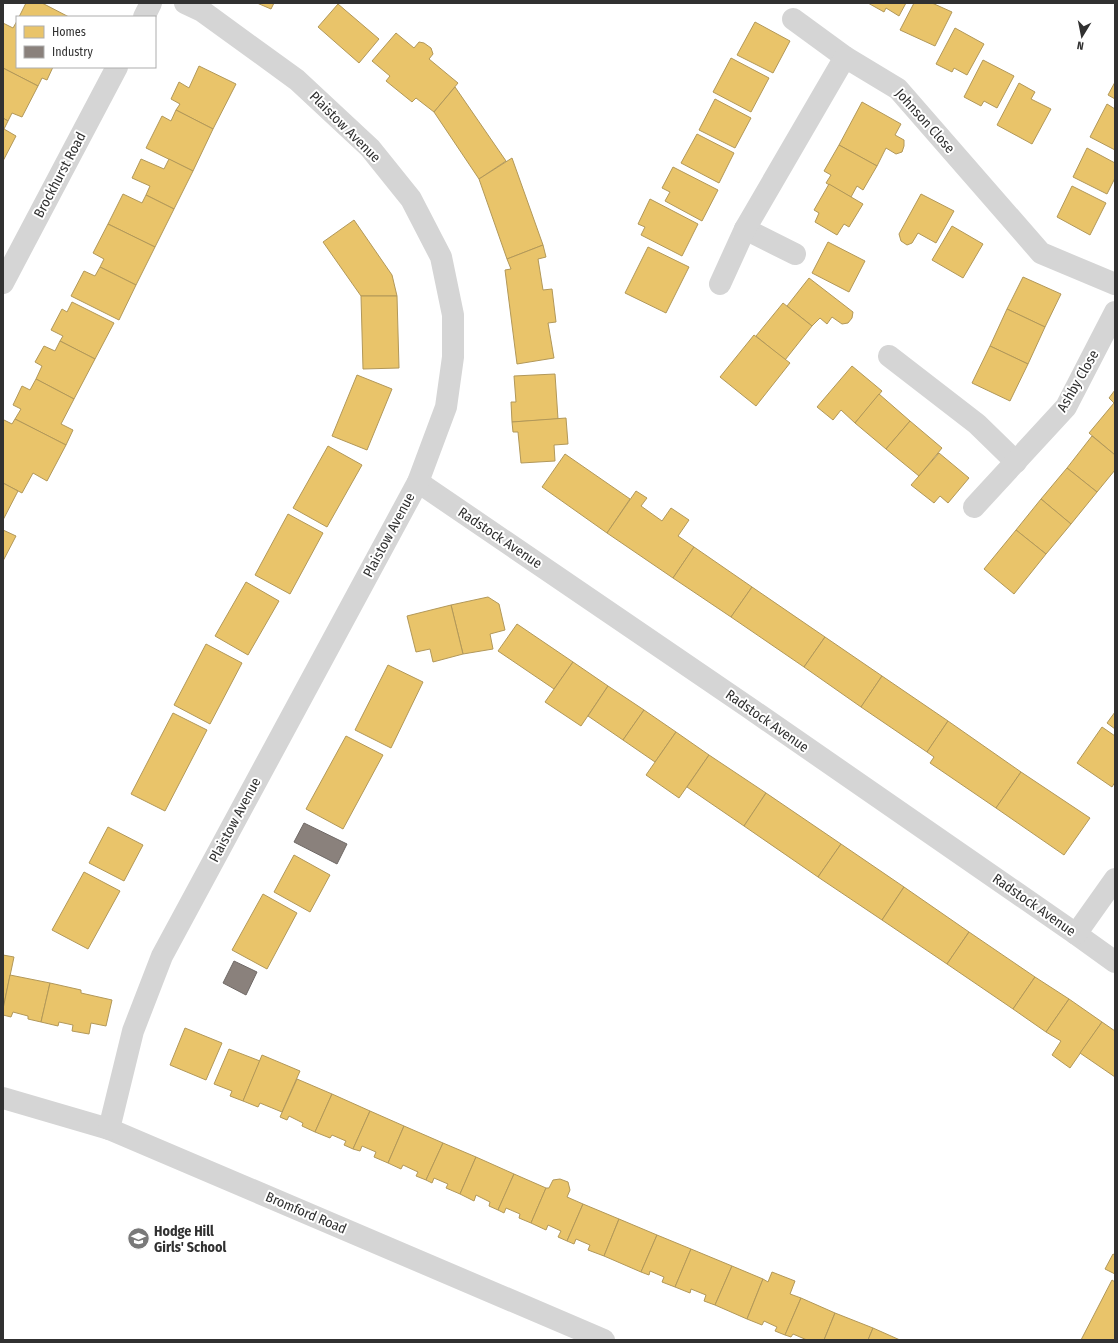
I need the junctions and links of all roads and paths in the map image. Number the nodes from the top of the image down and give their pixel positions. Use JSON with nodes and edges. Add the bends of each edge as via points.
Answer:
{"nodes":[{"id":1,"x":151,"y":3,"type":"edge"},
{"id":2,"x":185,"y":3,"type":"edge"},
{"id":3,"x":144,"y":16,"type":"edge"},
{"id":4,"x":793,"y":18,"type":"dead end"},
{"id":5,"x":845,"y":57,"type":"junction"},
{"id":6,"x":116,"y":68,"type":"edge"},
{"id":7,"x":744,"y":230,"type":"junction"},
{"id":8,"x":795,"y":254,"type":"dead end"},
{"id":9,"x":3,"y":283,"type":"edge"},
{"id":10,"x":720,"y":284,"type":"dead end"},
{"id":11,"x":1115,"y":284,"type":"edge"},
{"id":12,"x":1115,"y":312,"type":"edge"},
{"id":13,"x":889,"y":356,"type":"dead end"},
{"id":14,"x":1016,"y":462,"type":"junction"},
{"id":15,"x":418,"y":482,"type":"junction"},
{"id":16,"x":974,"y":507,"type":"dead end"},
{"id":17,"x":1115,"y":879,"type":"edge"},
{"id":18,"x":1076,"y":934,"type":"junction"},
{"id":19,"x":1115,"y":962,"type":"edge"},
{"id":20,"x":3,"y":1098,"type":"edge"},
{"id":21,"x":110,"y":1129,"type":"junction"},
{"id":22,"x":604,"y":1340,"type":"edge"}],
"edges":[{"from":1,"to":3,"type":"street"},
{"from":2,"to":15,"type":"street","name":"Plaistow Avenue","via":[[202,11],[297,80],[370,148],[411,199],[441,258],[453,315],[453,357],[446,407]]},
{"from":4,"to":5,"type":"street","name":"Johnson Close"},
{"from":5,"to":7,"type":"street"},
{"from":5,"to":11,"type":"street","name":"Johnson Close","via":[[898,89],[1042,253]]},
{"from":6,"to":9,"type":"street","name":"Brockhurst Road"},
{"from":7,"to":8,"type":"street"},
{"from":7,"to":10,"type":"street"},
{"from":12,"to":14,"type":"street","name":"Ashby Close","via":[[1066,407]]},
{"from":13,"to":14,"type":"street","via":[[978,424]]},
{"from":14,"to":16,"type":"street","name":"Ashby Close"},
{"from":15,"to":18,"type":"street","name":"Radstock Avenue"},
{"from":15,"to":21,"type":"street","name":"Plaistow Avenue","via":[[162,956],[133,1031]]},
{"from":17,"to":18,"type":"street"},
{"from":18,"to":19,"type":"street","name":"Radstock Avenue"},
{"from":20,"to":21,"type":"street","name":"Bromford Road"},
{"from":21,"to":22,"type":"street","name":"Bromford Road"}]}
